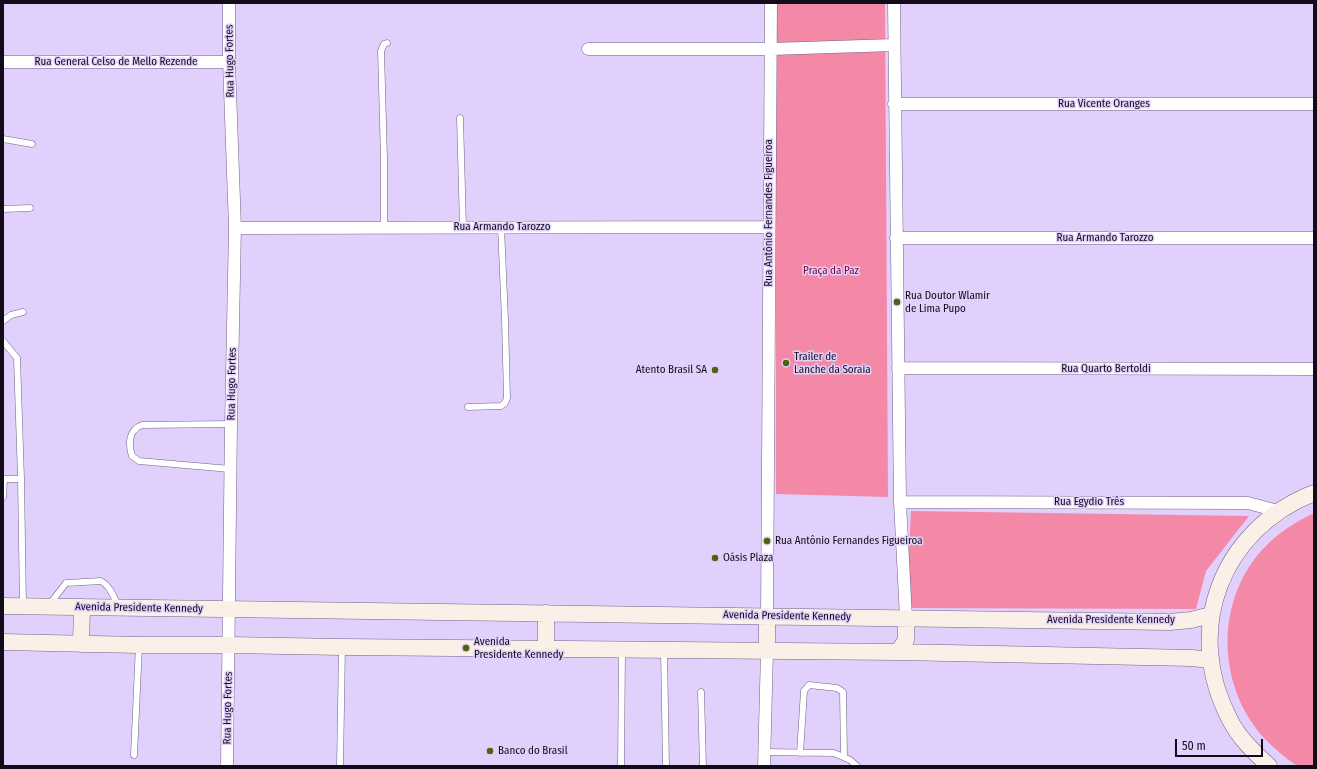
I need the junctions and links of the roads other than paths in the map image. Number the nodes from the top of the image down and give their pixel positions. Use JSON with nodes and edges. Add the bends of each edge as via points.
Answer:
{"nodes":[{"id":1,"x":229,"y":3,"type":"edge"},
{"id":2,"x":771,"y":3,"type":"edge"},
{"id":3,"x":894,"y":3,"type":"edge"},
{"id":4,"x":387,"y":43,"type":"dead end"},
{"id":5,"x":894,"y":45,"type":"junction"},
{"id":6,"x":588,"y":49,"type":"dead end"},
{"id":7,"x":771,"y":49,"type":"junction"},
{"id":8,"x":3,"y":62,"type":"edge"},
{"id":9,"x":229,"y":62,"type":"junction"},
{"id":10,"x":894,"y":104,"type":"junction"},
{"id":11,"x":1314,"y":104,"type":"edge"},
{"id":12,"x":460,"y":118,"type":"dead end"},
{"id":13,"x":3,"y":139,"type":"edge"},
{"id":14,"x":32,"y":144,"type":"dead end"},
{"id":15,"x":30,"y":208,"type":"dead end"},
{"id":16,"x":3,"y":209,"type":"edge"},
{"id":17,"x":384,"y":227,"type":"junction"},
{"id":18,"x":463,"y":227,"type":"junction"},
{"id":19,"x":501,"y":227,"type":"junction"},
{"id":20,"x":769,"y":227,"type":"junction"},
{"id":21,"x":235,"y":228,"type":"junction"},
{"id":22,"x":896,"y":238,"type":"junction"},
{"id":23,"x":1314,"y":238,"type":"edge"},
{"id":24,"x":23,"y":312,"type":"dead end"},
{"id":25,"x":3,"y":321,"type":"edge"},
{"id":26,"x":3,"y":341,"type":"edge"},
{"id":27,"x":898,"y":368,"type":"junction"},
{"id":28,"x":1314,"y":369,"type":"edge"},
{"id":29,"x":468,"y":407,"type":"dead end"},
{"id":30,"x":231,"y":424,"type":"junction"},
{"id":31,"x":230,"y":468,"type":"junction"},
{"id":32,"x":3,"y":479,"type":"edge"},
{"id":33,"x":21,"y":479,"type":"junction"},
{"id":34,"x":1314,"y":493,"type":"edge"},
{"id":35,"x":3,"y":497,"type":"edge"},
{"id":36,"x":900,"y":502,"type":"junction"},
{"id":37,"x":1278,"y":511,"type":"junction"},
{"id":38,"x":3,"y":606,"type":"edge"},
{"id":39,"x":23,"y":606,"type":"junction"},
{"id":40,"x":48,"y":606,"type":"junction"},
{"id":41,"x":82,"y":607,"type":"junction"},
{"id":42,"x":119,"y":608,"type":"junction"},
{"id":43,"x":228,"y":609,"type":"junction"},
{"id":44,"x":546,"y":613,"type":"junction"},
{"id":45,"x":1211,"y":615,"type":"junction"},
{"id":46,"x":767,"y":616,"type":"junction"},
{"id":47,"x":906,"y":618,"type":"junction"},
{"id":48,"x":3,"y":642,"type":"edge"},
{"id":49,"x":81,"y":644,"type":"junction"},
{"id":50,"x":139,"y":645,"type":"junction"},
{"id":51,"x":228,"y":645,"type":"junction"},
{"id":52,"x":342,"y":647,"type":"junction"},
{"id":53,"x":546,"y":649,"type":"junction"},
{"id":54,"x":622,"y":650,"type":"junction"},
{"id":55,"x":664,"y":650,"type":"junction"},
{"id":56,"x":767,"y":651,"type":"junction"},
{"id":57,"x":898,"y":652,"type":"junction"},
{"id":58,"x":1210,"y":660,"type":"junction"},
{"id":59,"x":701,"y":692,"type":"dead end"},
{"id":60,"x":764,"y":752,"type":"junction"},
{"id":61,"x":800,"y":753,"type":"junction"},
{"id":62,"x":134,"y":755,"type":"dead end"},
{"id":63,"x":844,"y":757,"type":"junction"},
{"id":64,"x":227,"y":766,"type":"edge"},
{"id":65,"x":340,"y":766,"type":"edge"},
{"id":66,"x":621,"y":766,"type":"edge"},
{"id":67,"x":666,"y":766,"type":"edge"},
{"id":68,"x":703,"y":766,"type":"edge"},
{"id":69,"x":764,"y":766,"type":"edge"},
{"id":70,"x":856,"y":766,"type":"edge"},
{"id":71,"x":1269,"y":766,"type":"edge"}],
"edges":[{"from":1,"to":9,"type":"street","name":"Rua Hugo Fortes"},
{"from":2,"to":7,"type":"street","name":"Rua Antônio Fernandes Figueiroa"},
{"from":3,"to":5,"type":"street"},
{"from":4,"to":17,"type":"lane","via":[[381,51]]},
{"from":5,"to":7,"type":"street"},
{"from":5,"to":10,"type":"street"},
{"from":6,"to":7,"type":"street"},
{"from":7,"to":20,"type":"street","name":"Rua Antônio Fernandes Figueiroa"},
{"from":8,"to":9,"type":"street","name":"Rua General Celso de Mello Rezende"},
{"from":9,"to":21,"type":"street","name":"Rua Hugo Fortes"},
{"from":10,"to":11,"type":"street","name":"Rua Vicente Oranges"},
{"from":10,"to":22,"type":"street"},
{"from":12,"to":18,"type":"lane"},
{"from":13,"to":14,"type":"lane"},
{"from":15,"to":16,"type":"lane"},
{"from":17,"to":18,"type":"street","name":"Rua Armando Tarozzo"},
{"from":17,"to":21,"type":"street","name":"Rua Armando Tarozzo"},
{"from":18,"to":19,"type":"street","name":"Rua Armando Tarozzo"},
{"from":19,"to":20,"type":"street","name":"Rua Armando Tarozzo"},
{"from":19,"to":29,"type":"lane","via":[[507,398],[501,406]]},
{"from":20,"to":46,"type":"street","name":"Rua Antônio Fernandes Figueiroa"},
{"from":21,"to":30,"type":"street","name":"Rua Hugo Fortes"},
{"from":22,"to":23,"type":"street","name":"Rua Armando Tarozzo"},
{"from":22,"to":27,"type":"street"},
{"from":24,"to":25,"type":"lane","via":[[11,315]]},
{"from":26,"to":33,"type":"lane","via":[[17,358]]},
{"from":27,"to":28,"type":"street","name":"Rua Quarto Bertoldi"},
{"from":27,"to":36,"type":"street"},
{"from":30,"to":31,"type":"street","name":"Rua Hugo Fortes"},
{"from":30,"to":31,"type":"lane","via":[[142,425],[135,428],[131,436],[130,450],[132,456],[139,461]]},
{"from":31,"to":43,"type":"street","name":"Rua Hugo Fortes"},
{"from":32,"to":33,"type":"lane"},
{"from":32,"to":35,"type":"lane"},
{"from":33,"to":39,"type":"lane"},
{"from":34,"to":37,"type":"main road"},
{"from":36,"to":37,"type":"street","name":"Rua Egydio Três","via":[[1248,503]]},
{"from":36,"to":47,"type":"street"},
{"from":37,"to":45,"type":"main road","via":[[1254,532],[1234,556],[1220,585]]},
{"from":38,"to":39,"type":"main road","name":"Avenida Presidente Kennedy"},
{"from":39,"to":40,"type":"main road","name":"Avenida Presidente Kennedy"},
{"from":40,"to":41,"type":"main road","name":"Avenida Presidente Kennedy"},
{"from":40,"to":42,"type":"lane","via":[[66,583],[101,581],[109,588]]},
{"from":41,"to":42,"type":"main road","name":"Avenida Presidente Kennedy"},
{"from":41,"to":49,"type":"main road"},
{"from":42,"to":43,"type":"main road","name":"Avenida Presidente Kennedy"},
{"from":43,"to":44,"type":"main road","name":"Avenida Presidente Kennedy"},
{"from":43,"to":51,"type":"street","name":"Rua Hugo Fortes"},
{"from":44,"to":46,"type":"main road","name":"Avenida Presidente Kennedy"},
{"from":44,"to":53,"type":"main road"},
{"from":45,"to":47,"type":"main road","name":"Avenida Presidente Kennedy","via":[[1170,622]]},
{"from":45,"to":58,"type":"main road"},
{"from":46,"to":47,"type":"main road","name":"Avenida Presidente Kennedy"},
{"from":46,"to":56,"type":"main road"},
{"from":47,"to":57,"type":"main road","via":[[906,640]]},
{"from":48,"to":49,"type":"main road"},
{"from":49,"to":50,"type":"main road"},
{"from":50,"to":51,"type":"main road"},
{"from":50,"to":62,"type":"lane"},
{"from":51,"to":52,"type":"main road"},
{"from":51,"to":64,"type":"street","name":"Rua Hugo Fortes"},
{"from":52,"to":53,"type":"main road"},
{"from":52,"to":65,"type":"lane"},
{"from":53,"to":54,"type":"main road"},
{"from":54,"to":55,"type":"main road"},
{"from":54,"to":66,"type":"lane"},
{"from":55,"to":56,"type":"main road"},
{"from":55,"to":67,"type":"lane"},
{"from":56,"to":57,"type":"main road"},
{"from":56,"to":60,"type":"street"},
{"from":57,"to":58,"type":"main road"},
{"from":58,"to":71,"type":"main road","via":[[1217,692],[1230,722],[1249,748]]},
{"from":59,"to":68,"type":"lane"},
{"from":60,"to":61,"type":"lane"},
{"from":60,"to":69,"type":"street"},
{"from":61,"to":63,"type":"lane","via":[[834,753]]},
{"from":61,"to":63,"type":"lane","via":[[804,691],[810,685],[837,688],[843,692]]},
{"from":63,"to":70,"type":"lane"}]}
